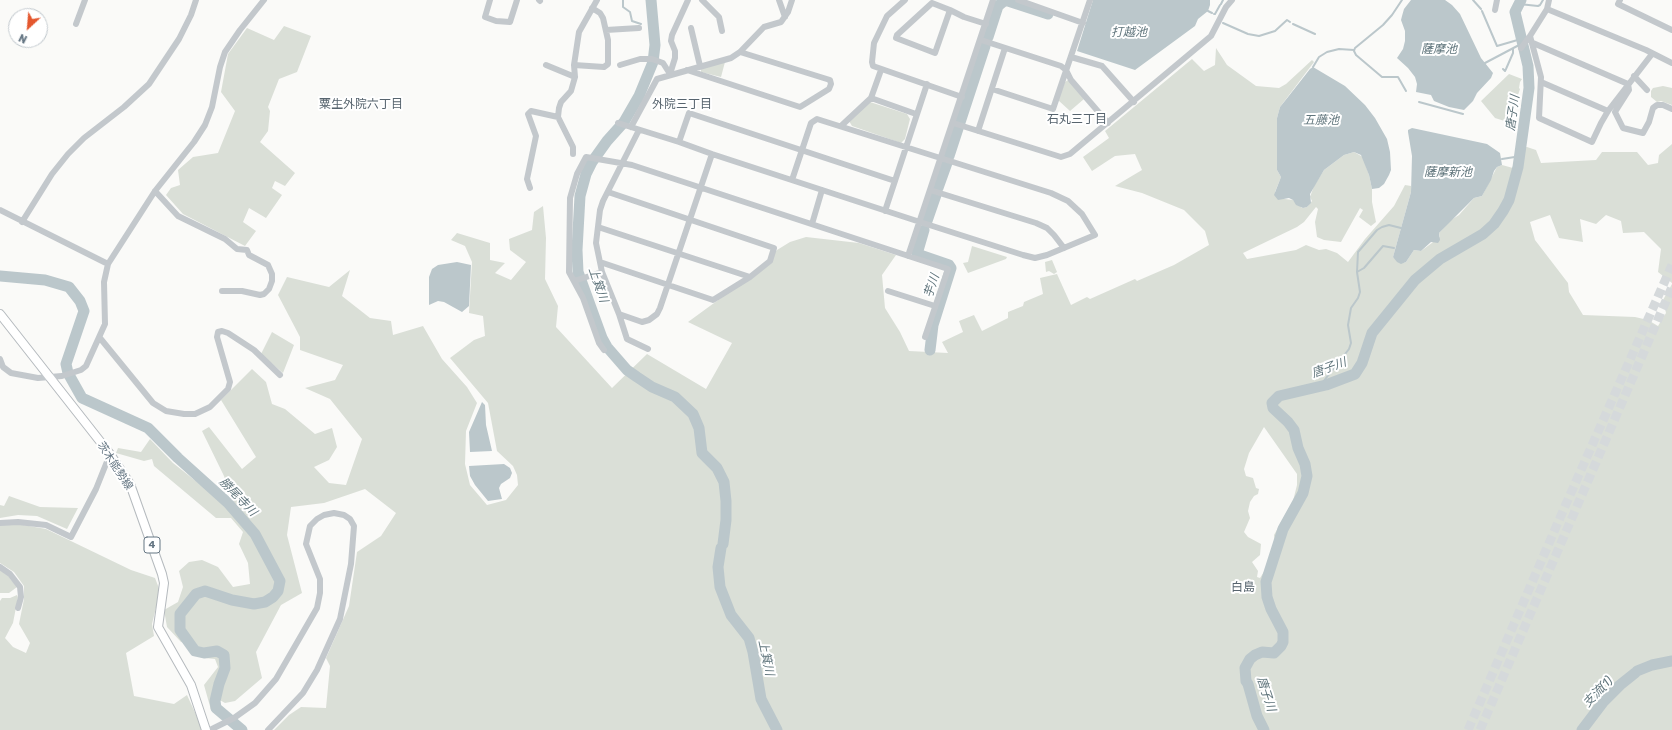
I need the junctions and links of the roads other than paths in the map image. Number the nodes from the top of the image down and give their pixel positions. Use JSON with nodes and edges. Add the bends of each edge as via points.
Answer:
{"nodes":[{"id":1,"x":85,"y":0,"type":"edge"},
{"id":2,"x":196,"y":0,"type":"edge"},
{"id":3,"x":262,"y":0,"type":"edge"},
{"id":4,"x":490,"y":0,"type":"edge"},
{"id":5,"x":517,"y":0,"type":"edge"},
{"id":6,"x":597,"y":0,"type":"edge"},
{"id":7,"x":688,"y":0,"type":"edge"},
{"id":8,"x":702,"y":0,"type":"edge"},
{"id":9,"x":780,"y":0,"type":"edge"},
{"id":10,"x":792,"y":0,"type":"edge"},
{"id":11,"x":905,"y":0,"type":"edge"},
{"id":12,"x":993,"y":0,"type":"edge"},
{"id":13,"x":1018,"y":0,"type":"edge"},
{"id":14,"x":1090,"y":0,"type":"edge"},
{"id":15,"x":1232,"y":0,"type":"edge"},
{"id":16,"x":1497,"y":0,"type":"edge"},
{"id":17,"x":1549,"y":0,"type":"edge"},
{"id":18,"x":1620,"y":0,"type":"edge"},
{"id":19,"x":1034,"y":3,"type":"edge"},
{"id":20,"x":592,"y":8,"type":"junction"},
{"id":21,"x":1547,"y":9,"type":"junction"},
{"id":22,"x":950,"y":10,"type":"junction"},
{"id":23,"x":1495,"y":10,"type":"dead end"},
{"id":24,"x":785,"y":17,"type":"junction"},
{"id":25,"x":1083,"y":23,"type":"junction"},
{"id":26,"x":76,"y":24,"type":"dead end"},
{"id":27,"x":986,"y":24,"type":"junction"},
{"id":28,"x":639,"y":28,"type":"dead end"},
{"id":29,"x":691,"y":28,"type":"dead end"},
{"id":30,"x":606,"y":30,"type":"junction"},
{"id":31,"x":1672,"y":30,"type":"edge"},
{"id":32,"x":722,"y":31,"type":"dead end"},
{"id":33,"x":1530,"y":36,"type":"junction"},
{"id":34,"x":981,"y":40,"type":"junction"},
{"id":35,"x":1533,"y":43,"type":"junction"},
{"id":36,"x":1523,"y":46,"type":"dead end"},
{"id":37,"x":1005,"y":48,"type":"junction"},
{"id":38,"x":740,"y":52,"type":"junction"},
{"id":39,"x":1652,"y":54,"type":"junction"},
{"id":40,"x":1071,"y":56,"type":"junction"},
{"id":41,"x":1672,"y":63,"type":"edge"},
{"id":42,"x":546,"y":65,"type":"dead end"},
{"id":43,"x":574,"y":65,"type":"junction"},
{"id":44,"x":620,"y":65,"type":"dead end"},
{"id":45,"x":700,"y":66,"type":"junction"},
{"id":46,"x":687,"y":70,"type":"junction"},
{"id":47,"x":881,"y":70,"type":"junction"},
{"id":48,"x":1066,"y":70,"type":"junction"},
{"id":49,"x":670,"y":74,"type":"junction"},
{"id":50,"x":1634,"y":76,"type":"junction"},
{"id":51,"x":575,"y":77,"type":"junction"},
{"id":52,"x":1541,"y":82,"type":"junction"},
{"id":53,"x":927,"y":84,"type":"junction"},
{"id":54,"x":1628,"y":84,"type":"junction"},
{"id":55,"x":992,"y":89,"type":"junction"},
{"id":56,"x":1648,"y":90,"type":"dead end"},
{"id":57,"x":962,"y":97,"type":"junction"},
{"id":58,"x":871,"y":98,"type":"junction"},
{"id":59,"x":1134,"y":102,"type":"junction"},
{"id":60,"x":1672,"y":109,"type":"edge"},
{"id":61,"x":1608,"y":111,"type":"junction"},
{"id":62,"x":916,"y":114,"type":"junction"},
{"id":63,"x":558,"y":117,"type":"junction"},
{"id":64,"x":1108,"y":123,"type":"junction"},
{"id":65,"x":620,"y":124,"type":"dead end"},
{"id":66,"x":957,"y":124,"type":"junction"},
{"id":67,"x":841,"y":126,"type":"junction"},
{"id":68,"x":631,"y":127,"type":"junction"},
{"id":69,"x":639,"y":130,"type":"junction"},
{"id":70,"x":978,"y":131,"type":"junction"},
{"id":71,"x":679,"y":142,"type":"junction"},
{"id":72,"x":906,"y":148,"type":"junction"},
{"id":73,"x":801,"y":149,"type":"junction"},
{"id":74,"x":573,"y":154,"type":"dead end"},
{"id":75,"x":712,"y":154,"type":"junction"},
{"id":76,"x":941,"y":159,"type":"junction"},
{"id":77,"x":622,"y":162,"type":"junction"},
{"id":78,"x":792,"y":180,"type":"junction"},
{"id":79,"x":895,"y":181,"type":"junction"},
{"id":80,"x":700,"y":187,"type":"junction"},
{"id":81,"x":530,"y":188,"type":"dead end"},
{"id":82,"x":822,"y":190,"type":"junction"},
{"id":83,"x":930,"y":190,"type":"junction"},
{"id":84,"x":155,"y":191,"type":"junction"},
{"id":85,"x":608,"y":192,"type":"junction"},
{"id":86,"x":0,"y":210,"type":"edge"},
{"id":87,"x":884,"y":211,"type":"junction"},
{"id":88,"x":689,"y":220,"type":"junction"},
{"id":89,"x":22,"y":222,"type":"junction"},
{"id":90,"x":920,"y":222,"type":"junction"},
{"id":91,"x":812,"y":224,"type":"junction"},
{"id":92,"x":598,"y":227,"type":"junction"},
{"id":93,"x":1064,"y":248,"type":"junction"},
{"id":94,"x":679,"y":254,"type":"junction"},
{"id":95,"x":908,"y":256,"type":"junction"},
{"id":96,"x":600,"y":262,"type":"junction"},
{"id":97,"x":108,"y":264,"type":"junction"},
{"id":98,"x":602,"y":272,"type":"junction"},
{"id":99,"x":750,"y":277,"type":"junction"},
{"id":100,"x":575,"y":280,"type":"junction"},
{"id":101,"x":668,"y":285,"type":"junction"},
{"id":102,"x":222,"y":291,"type":"dead end"},
{"id":103,"x":888,"y":291,"type":"dead end"},
{"id":104,"x":935,"y":306,"type":"junction"},
{"id":105,"x":0,"y":314,"type":"edge"},
{"id":106,"x":619,"y":314,"type":"junction"},
{"id":107,"x":925,"y":337,"type":"dead end"},
{"id":108,"x":100,"y":338,"type":"junction"},
{"id":109,"x":648,"y":349,"type":"dead end"},
{"id":110,"x":604,"y":350,"type":"dead end"},
{"id":111,"x":0,"y":359,"type":"edge"},
{"id":112,"x":280,"y":375,"type":"dead end"},
{"id":113,"x":51,"y":378,"type":"junction"},
{"id":114,"x":110,"y":454,"type":"junction"},
{"id":115,"x":0,"y":523,"type":"edge"},
{"id":116,"x":0,"y":567,"type":"edge"},
{"id":117,"x":18,"y":608,"type":"dead end"},
{"id":118,"x":212,"y":729,"type":"edge"},
{"id":119,"x":206,"y":730,"type":"edge"},
{"id":120,"x":268,"y":730,"type":"edge"}],
"edges":[{"from":1,"to":26,"type":"street"},
{"from":2,"to":89,"type":"street","via":[[179,39],[149,84],[68,154],[52,174]]},
{"from":3,"to":84,"type":"street","via":[[225,52],[205,125]]},
{"from":4,"to":5,"type":"street","via":[[485,17],[510,22]]},
{"from":6,"to":20,"type":"street"},
{"from":7,"to":49,"type":"street","via":[[672,35],[675,58]]},
{"from":8,"to":32,"type":"street","via":[[718,17]]},
{"from":9,"to":24,"type":"street"},
{"from":10,"to":24,"type":"street"},
{"from":11,"to":47,"type":"street","via":[[887,16],[874,43],[873,66]]},
{"from":12,"to":27,"type":"street"},
{"from":13,"to":19,"type":"street"},
{"from":14,"to":25,"type":"street"},
{"from":15,"to":59,"type":"street","via":[[1211,36]]},
{"from":16,"to":23,"type":"street"},
{"from":17,"to":21,"type":"street"},
{"from":18,"to":31,"type":"street","via":[[1618,4]]},
{"from":19,"to":25,"type":"street"},
{"from":20,"to":30,"type":"street","via":[[602,14]]},
{"from":20,"to":43,"type":"street","via":[[578,32]]},
{"from":21,"to":33,"type":"street"},
{"from":21,"to":39,"type":"street"},
{"from":22,"to":22,"type":"street","via":[[932,4],[896,38],[935,52]]},
{"from":22,"to":27,"type":"street"},
{"from":24,"to":38,"type":"street","via":[[781,22],[764,27]]},
{"from":25,"to":40,"type":"street"},
{"from":27,"to":34,"type":"street"},
{"from":28,"to":30,"type":"street"},
{"from":29,"to":45,"type":"street"},
{"from":30,"to":43,"type":"street","via":[[608,66]]},
{"from":33,"to":35,"type":"street"},
{"from":33,"to":36,"type":"street"},
{"from":34,"to":37,"type":"street"},
{"from":34,"to":57,"type":"street"},
{"from":35,"to":52,"type":"street"},
{"from":35,"to":54,"type":"street"},
{"from":37,"to":48,"type":"street"},
{"from":37,"to":55,"type":"street"},
{"from":38,"to":45,"type":"street","via":[[731,58]]},
{"from":38,"to":46,"type":"street","via":[[830,80],[831,84],[829,89],[800,107]]},
{"from":39,"to":41,"type":"street"},
{"from":39,"to":50,"type":"street"},
{"from":40,"to":48,"type":"street"},
{"from":40,"to":59,"type":"street","via":[[1102,66]]},
{"from":42,"to":51,"type":"street"},
{"from":43,"to":51,"type":"street"},
{"from":44,"to":49,"type":"street","via":[[640,58],[654,60],[663,63]]},
{"from":45,"to":46,"type":"street"},
{"from":46,"to":49,"type":"street"},
{"from":47,"to":53,"type":"street"},
{"from":47,"to":58,"type":"street"},
{"from":48,"to":55,"type":"street","via":[[1053,109]]},
{"from":48,"to":64,"type":"street","via":[[1071,80]]},
{"from":49,"to":68,"type":"street","via":[[656,80]]},
{"from":50,"to":54,"type":"street"},
{"from":50,"to":56,"type":"street"},
{"from":51,"to":63,"type":"street","via":[[571,91],[561,102]]},
{"from":52,"to":61,"type":"street"},
{"from":52,"to":61,"type":"street","via":[[1539,118],[1592,142]]},
{"from":53,"to":57,"type":"street"},
{"from":53,"to":62,"type":"street"},
{"from":54,"to":60,"type":"street","via":[[1629,90],[1616,112],[1623,128],[1643,133],[1653,108],[1663,105]]},
{"from":54,"to":61,"type":"street"},
{"from":55,"to":70,"type":"street"},
{"from":57,"to":66,"type":"street"},
{"from":58,"to":62,"type":"street"},
{"from":58,"to":67,"type":"street"},
{"from":59,"to":64,"type":"street"},
{"from":62,"to":72,"type":"street"},
{"from":63,"to":74,"type":"street","via":[[573,147]]},
{"from":63,"to":81,"type":"street","via":[[531,111],[528,114],[536,136],[527,179]]},
{"from":64,"to":70,"type":"street","via":[[1070,154],[1061,157]]},
{"from":65,"to":68,"type":"street"},
{"from":66,"to":70,"type":"street"},
{"from":66,"to":76,"type":"street"},
{"from":67,"to":72,"type":"street"},
{"from":67,"to":73,"type":"street","via":[[814,119]]},
{"from":68,"to":69,"type":"street"},
{"from":69,"to":71,"type":"street"},
{"from":69,"to":77,"type":"street"},
{"from":71,"to":73,"type":"street","via":[[690,113]]},
{"from":71,"to":75,"type":"street"},
{"from":72,"to":76,"type":"street"},
{"from":72,"to":79,"type":"street"},
{"from":73,"to":78,"type":"street"},
{"from":73,"to":79,"type":"street"},
{"from":75,"to":78,"type":"street"},
{"from":75,"to":80,"type":"street"},
{"from":76,"to":83,"type":"street"},
{"from":76,"to":93,"type":"street","via":[[1051,194],[1068,202],[1082,214],[1095,235]]},
{"from":77,"to":80,"type":"street"},
{"from":77,"to":85,"type":"street"},
{"from":77,"to":100,"type":"street","via":[[592,158],[578,174],[570,198],[569,272]]},
{"from":78,"to":82,"type":"street"},
{"from":79,"to":87,"type":"street"},
{"from":80,"to":88,"type":"street"},
{"from":80,"to":91,"type":"street"},
{"from":82,"to":87,"type":"street"},
{"from":82,"to":91,"type":"street"},
{"from":83,"to":90,"type":"street"},
{"from":83,"to":93,"type":"street","via":[[1036,223],[1047,228]]},
{"from":84,"to":97,"type":"street"},
{"from":84,"to":102,"type":"street","via":[[178,216],[225,239],[237,249],[247,250],[249,254],[268,265],[272,281],[264,294]]},
{"from":85,"to":88,"type":"street"},
{"from":85,"to":92,"type":"street","via":[[600,210]]},
{"from":86,"to":89,"type":"street"},
{"from":87,"to":90,"type":"street"},
{"from":88,"to":94,"type":"street"},
{"from":88,"to":99,"type":"street","via":[[774,248],[770,261]]},
{"from":89,"to":97,"type":"street"},
{"from":90,"to":93,"type":"street","via":[[1035,258],[1047,256]]},
{"from":90,"to":95,"type":"street"},
{"from":91,"to":95,"type":"street"},
{"from":92,"to":94,"type":"street"},
{"from":92,"to":96,"type":"street","via":[[596,243]]},
{"from":94,"to":99,"type":"street"},
{"from":94,"to":101,"type":"street"},
{"from":95,"to":104,"type":"street","via":[[948,269]]},
{"from":96,"to":98,"type":"street"},
{"from":96,"to":101,"type":"street"},
{"from":97,"to":108,"type":"street","via":[[104,282],[105,324]]},
{"from":98,"to":100,"type":"street"},
{"from":98,"to":106,"type":"street"},
{"from":99,"to":101,"type":"street","via":[[714,300]]},
{"from":100,"to":110,"type":"street"},
{"from":101,"to":106,"type":"street","via":[[660,308],[649,320],[642,322]]},
{"from":103,"to":104,"type":"street"},
{"from":104,"to":107,"type":"street"},
{"from":105,"to":113,"type":"main road","name":"茨木能勢線","number":"4"},
{"from":106,"to":109,"type":"street","via":[[627,340]]},
{"from":108,"to":112,"type":"street","via":[[154,403],[166,411],[195,414],[210,407],[228,388],[230,382],[217,337],[218,332],[228,333],[254,350]]},
{"from":108,"to":113,"type":"street","via":[[81,370]]},
{"from":111,"to":113,"type":"street","via":[[11,373]]},
{"from":113,"to":114,"type":"main road","name":"茨木能勢線","number":"4"},
{"from":114,"to":115,"type":"street","via":[[96,489],[71,537],[46,525]]},
{"from":114,"to":119,"type":"main road","name":"茨木能勢線","number":"4","via":[[130,484],[162,574],[164,583],[158,627],[191,685]]},
{"from":116,"to":117,"type":"street","via":[[10,574],[20,587]]},
{"from":118,"to":120,"type":"street","via":[[247,709],[276,679],[317,608],[320,579],[306,544],[310,526],[324,515],[344,515],[354,526],[351,564],[340,619],[317,670],[303,693]]}]}
